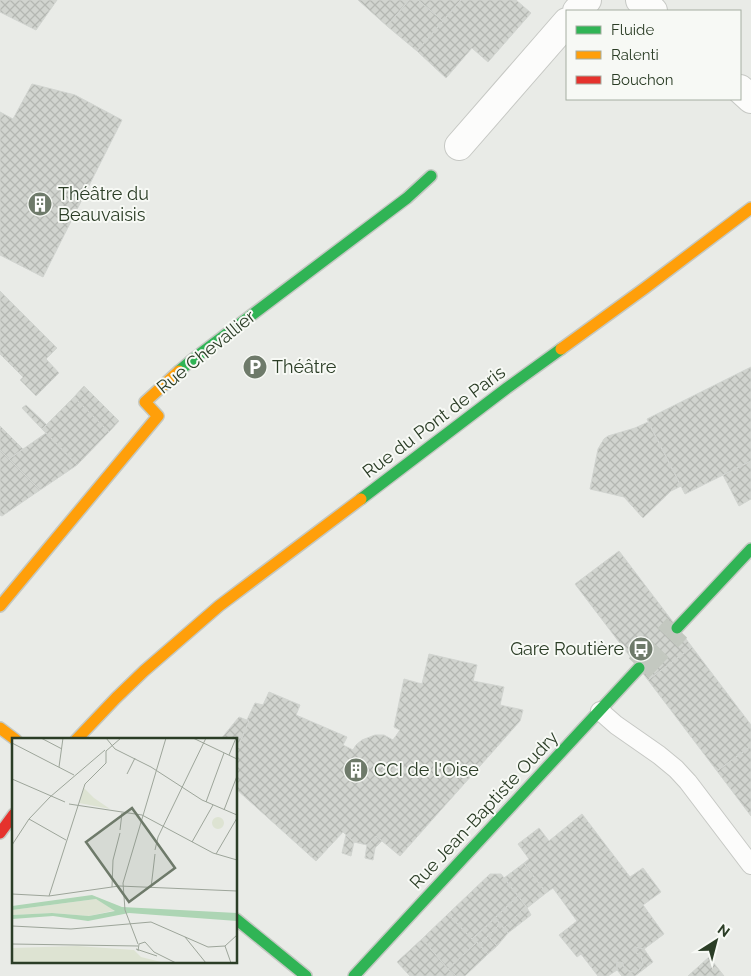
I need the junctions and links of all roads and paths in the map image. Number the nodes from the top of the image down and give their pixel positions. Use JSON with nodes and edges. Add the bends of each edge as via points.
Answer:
{"nodes":[{"id":1,"x":586,"y":0,"type":"edge"},
{"id":2,"x":640,"y":0,"type":"edge"},
{"id":3,"x":578,"y":10,"type":"edge"},
{"id":4,"x":652,"y":10,"type":"edge"},
{"id":5,"x":566,"y":23,"type":"edge"},
{"id":6,"x":741,"y":90,"type":"edge"},
{"id":7,"x":751,"y":99,"type":"edge"},
{"id":8,"x":459,"y":146,"type":"dead end"},
{"id":9,"x":431,"y":176,"type":"dead end"},
{"id":10,"x":751,"y":208,"type":"edge"},
{"id":11,"x":751,"y":549,"type":"edge"},
{"id":12,"x":0,"y":606,"type":"edge"},
{"id":13,"x":677,"y":628,"type":"tunnel mouth"},
{"id":14,"x":639,"y":668,"type":"tunnel mouth"},
{"id":15,"x":600,"y":711,"type":"junction"},
{"id":16,"x":0,"y":728,"type":"edge"},
{"id":17,"x":13,"y":738,"type":"edge"},
{"id":18,"x":78,"y":738,"type":"edge"},
{"id":19,"x":12,"y":817,"type":"edge"},
{"id":20,"x":0,"y":833,"type":"edge"},
{"id":21,"x":751,"y":864,"type":"edge"},
{"id":22,"x":238,"y":922,"type":"edge"},
{"id":23,"x":306,"y":976,"type":"edge"},
{"id":24,"x":354,"y":976,"type":"edge"}],
"edges":[{"from":1,"to":3,"type":"street"},
{"from":2,"to":4,"type":"street"},
{"from":5,"to":8,"type":"street"},
{"from":6,"to":7,"type":"street"},
{"from":9,"to":12,"type":"street","name":"Rue Chevallier","via":[[407,198],[192,360],[145,402],[158,416]]},
{"from":10,"to":18,"type":"street","name":"Rue du Pont de Paris","via":[[219,606],[144,671]]},
{"from":11,"to":13,"type":"street"},
{"from":14,"to":15,"type":"street","name":"Rue Jean-Baptiste Oudry"},
{"from":15,"to":21,"type":"lane","via":[[676,769]]},
{"from":15,"to":24,"type":"street","name":"Rue Jean-Baptiste Oudry"},
{"from":16,"to":17,"type":"street"},
{"from":19,"to":20,"type":"street"},
{"from":22,"to":23,"type":"street"}]}
